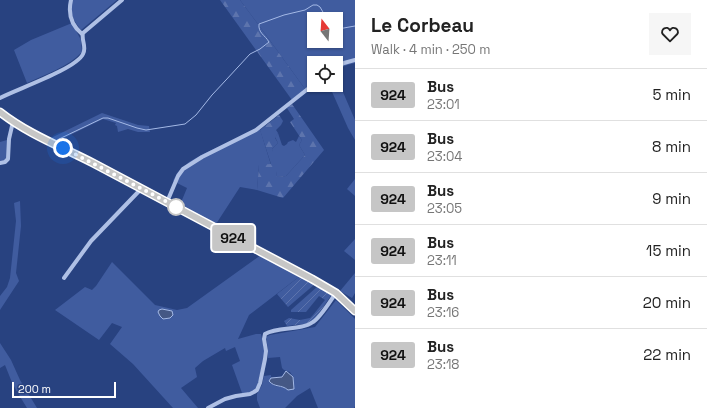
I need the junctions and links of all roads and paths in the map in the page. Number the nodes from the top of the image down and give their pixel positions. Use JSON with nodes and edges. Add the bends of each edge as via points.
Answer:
{"nodes":[{"id":1,"x":71,"y":0,"type":"edge"},
{"id":2,"x":122,"y":0,"type":"edge"},
{"id":3,"x":82,"y":34,"type":"junction"},
{"id":4,"x":355,"y":60,"type":"edge"},
{"id":5,"x":343,"y":64,"type":"edge"},
{"id":6,"x":307,"y":90,"type":"edge"},
{"id":7,"x":0,"y":98,"type":"edge"},
{"id":8,"x":0,"y":112,"type":"edge"},
{"id":9,"x":14,"y":123,"type":"junction"},
{"id":10,"x":0,"y":163,"type":"edge"},
{"id":11,"x":141,"y":189,"type":"junction"},
{"id":12,"x":167,"y":202,"type":"junction"},
{"id":13,"x":64,"y":278,"type":"dead end"},
{"id":14,"x":336,"y":293,"type":"junction"},
{"id":15,"x":355,"y":311,"type":"edge"},
{"id":16,"x":208,"y":408,"type":"edge"}],
"edges":[{"from":1,"to":3,"type":"street","via":[[70,17]]},
{"from":2,"to":3,"type":"street"},
{"from":3,"to":7,"type":"street","via":[[84,51],[78,60]]},
{"from":4,"to":5,"type":"street"},
{"from":6,"to":12,"type":"street","via":[[261,126],[190,163],[179,172]]},
{"from":8,"to":9,"type":"main road"},
{"from":9,"to":10,"type":"street","via":[[9,139],[8,159]]},
{"from":9,"to":11,"type":"main road"},
{"from":11,"to":12,"type":"main road"},
{"from":11,"to":13,"type":"street","via":[[88,245]]},
{"from":12,"to":14,"type":"main road"},
{"from":14,"to":15,"type":"main road"},
{"from":14,"to":16,"type":"street","via":[[312,323],[265,334],[265,359],[256,391],[224,399]]}]}
